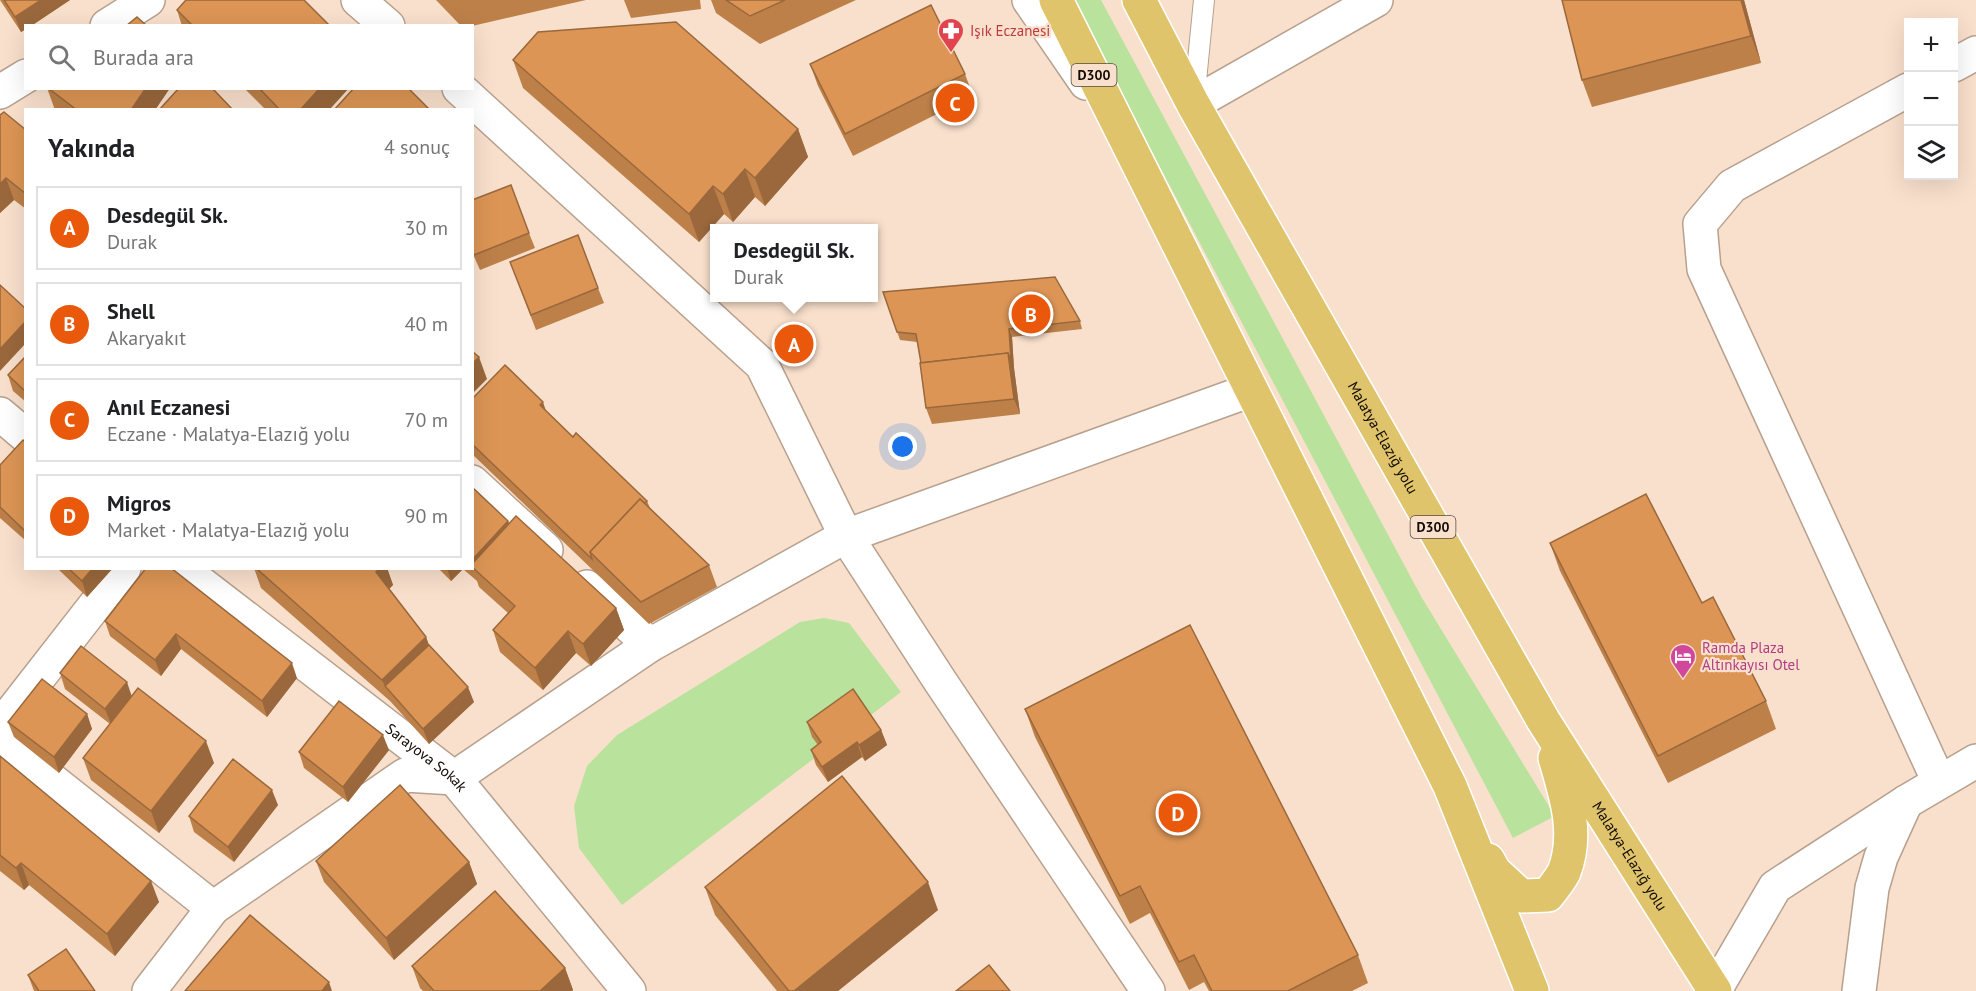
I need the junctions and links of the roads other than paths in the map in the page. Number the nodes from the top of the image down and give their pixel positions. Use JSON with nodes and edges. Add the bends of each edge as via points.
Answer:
{"nodes":[{"id":1,"x":148,"y":0,"type":"edge"},
{"id":2,"x":358,"y":0,"type":"edge"},
{"id":3,"x":1029,"y":0,"type":"edge"},
{"id":4,"x":1056,"y":0,"type":"edge"},
{"id":5,"x":1138,"y":0,"type":"edge"},
{"id":6,"x":1149,"y":0,"type":"edge"},
{"id":7,"x":1204,"y":0,"type":"edge"},
{"id":8,"x":1376,"y":0,"type":"edge"},
{"id":9,"x":110,"y":24,"type":"edge"},
{"id":10,"x":385,"y":24,"type":"edge"},
{"id":11,"x":1976,"y":53,"type":"edge"},
{"id":12,"x":1167,"y":55,"type":"junction"},
{"id":13,"x":1958,"y":62,"type":"edge"},
{"id":14,"x":24,"y":79,"type":"edge"},
{"id":15,"x":461,"y":90,"type":"edge"},
{"id":16,"x":1904,"y":92,"type":"edge"},
{"id":17,"x":1193,"y":104,"type":"junction"},
{"id":18,"x":3,"y":109,"type":"edge"},
{"id":19,"x":1131,"y":150,"type":"junction"},
{"id":20,"x":1251,"y":390,"type":"junction"},
{"id":21,"x":0,"y":414,"type":"edge"},
{"id":22,"x":24,"y":434,"type":"edge"},
{"id":23,"x":474,"y":484,"type":"edge"},
{"id":24,"x":846,"y":536,"type":"junction"},
{"id":25,"x":122,"y":570,"type":"edge"},
{"id":26,"x":184,"y":570,"type":"edge"},
{"id":27,"x":650,"y":645,"type":"junction"},
{"id":28,"x":1543,"y":720,"type":"junction"},
{"id":29,"x":0,"y":727,"type":"edge"},
{"id":30,"x":0,"y":740,"type":"edge"},
{"id":31,"x":1976,"y":760,"type":"edge"},
{"id":32,"x":454,"y":778,"type":"junction"},
{"id":33,"x":1939,"y":782,"type":"junction"},
{"id":34,"x":1450,"y":786,"type":"junction"},
{"id":35,"x":1906,"y":802,"type":"junction"},
{"id":36,"x":213,"y":908,"type":"junction"},
{"id":37,"x":149,"y":991,"type":"edge"},
{"id":38,"x":629,"y":991,"type":"edge"},
{"id":39,"x":1148,"y":991,"type":"edge"},
{"id":40,"x":1532,"y":991,"type":"edge"},
{"id":41,"x":1706,"y":991,"type":"edge"},
{"id":42,"x":1859,"y":991,"type":"edge"}],
"edges":[{"from":1,"to":9,"type":"street"},
{"from":2,"to":10,"type":"street"},
{"from":3,"to":19,"type":"street"},
{"from":4,"to":19,"type":"highway","number":"D300"},
{"from":5,"to":12,"type":"highway","name":"Malatya-Elazığ yolu","number":"D300"},
{"from":6,"to":12,"type":"street"},
{"from":7,"to":17,"type":"lane"},
{"from":8,"to":17,"type":"street"},
{"from":11,"to":13,"type":"street"},
{"from":12,"to":17,"type":"highway","name":"Malatya-Elazığ yolu","number":"D300"},
{"from":14,"to":18,"type":"street"},
{"from":15,"to":24,"type":"street","via":[[762,365]]},
{"from":16,"to":33,"type":"street","via":[[1732,186],[1700,224],[1704,269]]},
{"from":17,"to":28,"type":"highway","name":"Malatya-Elazığ yolu","number":"D300"},
{"from":19,"to":20,"type":"highway","number":"D300"},
{"from":20,"to":24,"type":"street"},
{"from":20,"to":34,"type":"highway","number":"D300"},
{"from":21,"to":22,"type":"street"},
{"from":23,"to":27,"type":"street"},
{"from":24,"to":27,"type":"street"},
{"from":24,"to":39,"type":"street"},
{"from":25,"to":29,"type":"street"},
{"from":26,"to":32,"type":"street","name":"Sarayova Sokak"},
{"from":27,"to":32,"type":"street"},
{"from":28,"to":34,"type":"highway","via":[[1570,813],[1571,837],[1563,873],[1548,895],[1521,896],[1494,871]]},
{"from":28,"to":41,"type":"highway","name":"Malatya-Elazığ yolu","number":"D300"},
{"from":30,"to":36,"type":"street"},
{"from":31,"to":33,"type":"street"},
{"from":32,"to":36,"type":"street","via":[[405,775]]},
{"from":32,"to":38,"type":"street","name":"Sarayova Sokak"},
{"from":33,"to":35,"type":"street"},
{"from":34,"to":40,"type":"highway","number":"D300"},
{"from":35,"to":41,"type":"street","via":[[1774,887]]},
{"from":35,"to":42,"type":"street","via":[[1881,857],[1872,888]]},
{"from":36,"to":37,"type":"street"}]}
